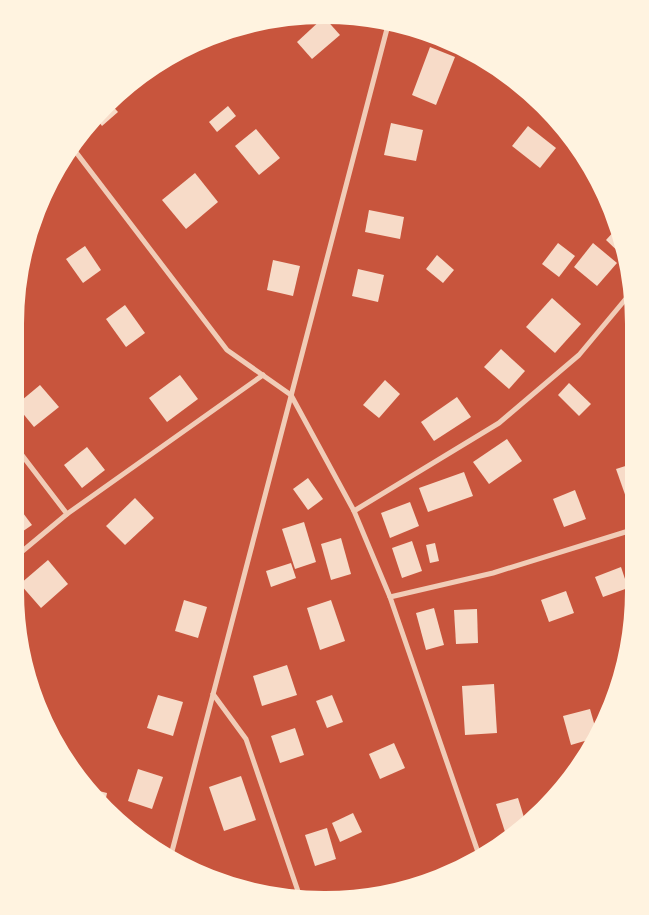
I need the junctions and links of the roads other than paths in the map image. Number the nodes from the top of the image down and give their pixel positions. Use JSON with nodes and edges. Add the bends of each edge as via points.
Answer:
{"nodes":[{"id":1,"x":387,"y":28,"type":"edge"},
{"id":2,"x":75,"y":151,"type":"edge"},
{"id":3,"x":626,"y":298,"type":"edge"},
{"id":4,"x":263,"y":375,"type":"junction"},
{"id":5,"x":291,"y":394,"type":"junction"},
{"id":6,"x":21,"y":454,"type":"edge"},
{"id":7,"x":354,"y":510,"type":"junction"},
{"id":8,"x":67,"y":514,"type":"junction"},
{"id":9,"x":628,"y":531,"type":"edge"},
{"id":10,"x":21,"y":552,"type":"edge"},
{"id":11,"x":390,"y":597,"type":"junction"},
{"id":12,"x":213,"y":694,"type":"junction"},
{"id":13,"x":172,"y":852,"type":"edge"},
{"id":14,"x":478,"y":852,"type":"edge"},
{"id":15,"x":297,"y":892,"type":"edge"}],
"edges":[{"from":1,"to":5,"type":"street"},
{"from":2,"to":4,"type":"street","via":[[227,350]]},
{"from":3,"to":7,"type":"street","via":[[579,355],[499,423]]},
{"from":4,"to":5,"type":"street"},
{"from":4,"to":8,"type":"street"},
{"from":5,"to":7,"type":"street"},
{"from":5,"to":12,"type":"street"},
{"from":6,"to":8,"type":"street"},
{"from":7,"to":11,"type":"street"},
{"from":8,"to":10,"type":"street"},
{"from":9,"to":11,"type":"street","via":[[493,573]]},
{"from":11,"to":14,"type":"street"},
{"from":12,"to":13,"type":"street"},
{"from":12,"to":15,"type":"street","via":[[246,739]]}]}
